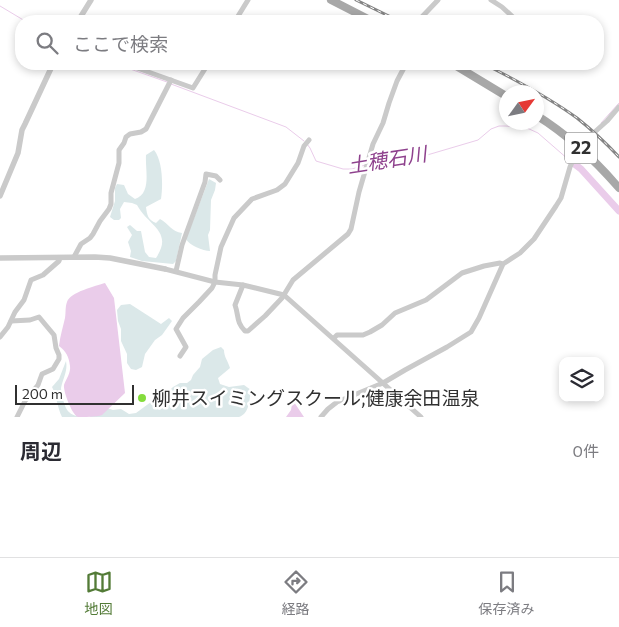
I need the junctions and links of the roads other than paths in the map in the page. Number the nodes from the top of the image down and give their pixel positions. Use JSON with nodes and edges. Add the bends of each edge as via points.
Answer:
{"nodes":[{"id":1,"x":91,"y":0,"type":"edge"},
{"id":2,"x":248,"y":0,"type":"edge"},
{"id":3,"x":332,"y":0,"type":"edge"},
{"id":4,"x":438,"y":0,"type":"edge"},
{"id":5,"x":491,"y":0,"type":"edge"},
{"id":6,"x":82,"y":15,"type":"edge"},
{"id":7,"x":239,"y":15,"type":"edge"},
{"id":8,"x":361,"y":15,"type":"edge"},
{"id":9,"x":424,"y":15,"type":"edge"},
{"id":10,"x":511,"y":15,"type":"edge"},
{"id":11,"x":50,"y":70,"type":"edge"},
{"id":12,"x":141,"y":70,"type":"edge"},
{"id":13,"x":204,"y":70,"type":"edge"},
{"id":14,"x":403,"y":70,"type":"edge"},
{"id":15,"x":464,"y":70,"type":"edge"},
{"id":16,"x":170,"y":82,"type":"junction"},
{"id":17,"x":499,"y":92,"type":"edge"},
{"id":18,"x":619,"y":107,"type":"edge"},
{"id":19,"x":544,"y":119,"type":"edge"},
{"id":20,"x":308,"y":142,"type":"dead end"},
{"id":21,"x":579,"y":146,"type":"junction"},
{"id":22,"x":220,"y":180,"type":"dead end"},
{"id":23,"x":619,"y":188,"type":"edge"},
{"id":24,"x":0,"y":196,"type":"edge"},
{"id":25,"x":74,"y":257,"type":"junction"},
{"id":26,"x":0,"y":258,"type":"edge"},
{"id":27,"x":60,"y":258,"type":"junction"},
{"id":28,"x":503,"y":264,"type":"junction"},
{"id":29,"x":165,"y":269,"type":"joint"},
{"id":30,"x":176,"y":271,"type":"junction"},
{"id":31,"x":215,"y":282,"type":"junction"},
{"id":32,"x":243,"y":285,"type":"junction"},
{"id":33,"x":284,"y":295,"type":"junction"},
{"id":34,"x":11,"y":321,"type":"junction"},
{"id":35,"x":0,"y":336,"type":"edge"},
{"id":36,"x":334,"y":338,"type":"junction"},
{"id":37,"x":180,"y":356,"type":"dead end"},
{"id":38,"x":383,"y":383,"type":"junction"},
{"id":39,"x":17,"y":417,"type":"edge"},
{"id":40,"x":321,"y":417,"type":"edge"},
{"id":41,"x":421,"y":417,"type":"edge"}],
"edges":[{"from":1,"to":6,"type":"street"},
{"from":2,"to":7,"type":"street"},
{"from":3,"to":8,"type":"main road"},
{"from":4,"to":9,"type":"street"},
{"from":5,"to":10,"type":"street"},
{"from":11,"to":24,"type":"street","via":[[22,130],[18,153]]},
{"from":12,"to":16,"type":"street"},
{"from":13,"to":16,"type":"street","via":[[193,88]]},
{"from":14,"to":33,"type":"street","via":[[373,144],[351,229],[345,238],[293,280]]},
{"from":15,"to":17,"type":"main road"},
{"from":16,"to":25,"type":"street","via":[[146,128],[130,134],[118,150],[119,163],[111,204]]},
{"from":18,"to":21,"type":"street"},
{"from":19,"to":21,"type":"main road","number":"22"},
{"from":20,"to":31,"type":"street","via":[[285,184],[252,199],[234,218],[220,247]]},
{"from":21,"to":23,"type":"main road","number":"22"},
{"from":21,"to":28,"type":"street","via":[[556,206],[534,239]]},
{"from":22,"to":30,"type":"street","via":[[206,174]]},
{"from":25,"to":27,"type":"street"},
{"from":25,"to":29,"type":"street","via":[[110,258]]},
{"from":26,"to":27,"type":"street"},
{"from":27,"to":34,"type":"street","via":[[44,275],[31,280]]},
{"from":28,"to":36,"type":"street","via":[[462,273],[426,300],[396,313],[370,332]]},
{"from":28,"to":38,"type":"street","via":[[471,332]]},
{"from":29,"to":30,"type":"street"},
{"from":30,"to":31,"type":"street"},
{"from":31,"to":32,"type":"street"},
{"from":31,"to":37,"type":"street","via":[[176,329],[186,347]]},
{"from":32,"to":33,"type":"street"},
{"from":32,"to":33,"type":"street","via":[[235,305],[238,322],[248,331]]},
{"from":33,"to":36,"type":"street"},
{"from":34,"to":35,"type":"street"},
{"from":34,"to":39,"type":"street","via":[[38,317],[54,335],[59,355],[53,369],[42,374]]},
{"from":36,"to":38,"type":"street"},
{"from":38,"to":40,"type":"street","via":[[337,402]]},
{"from":38,"to":41,"type":"street"}]}
